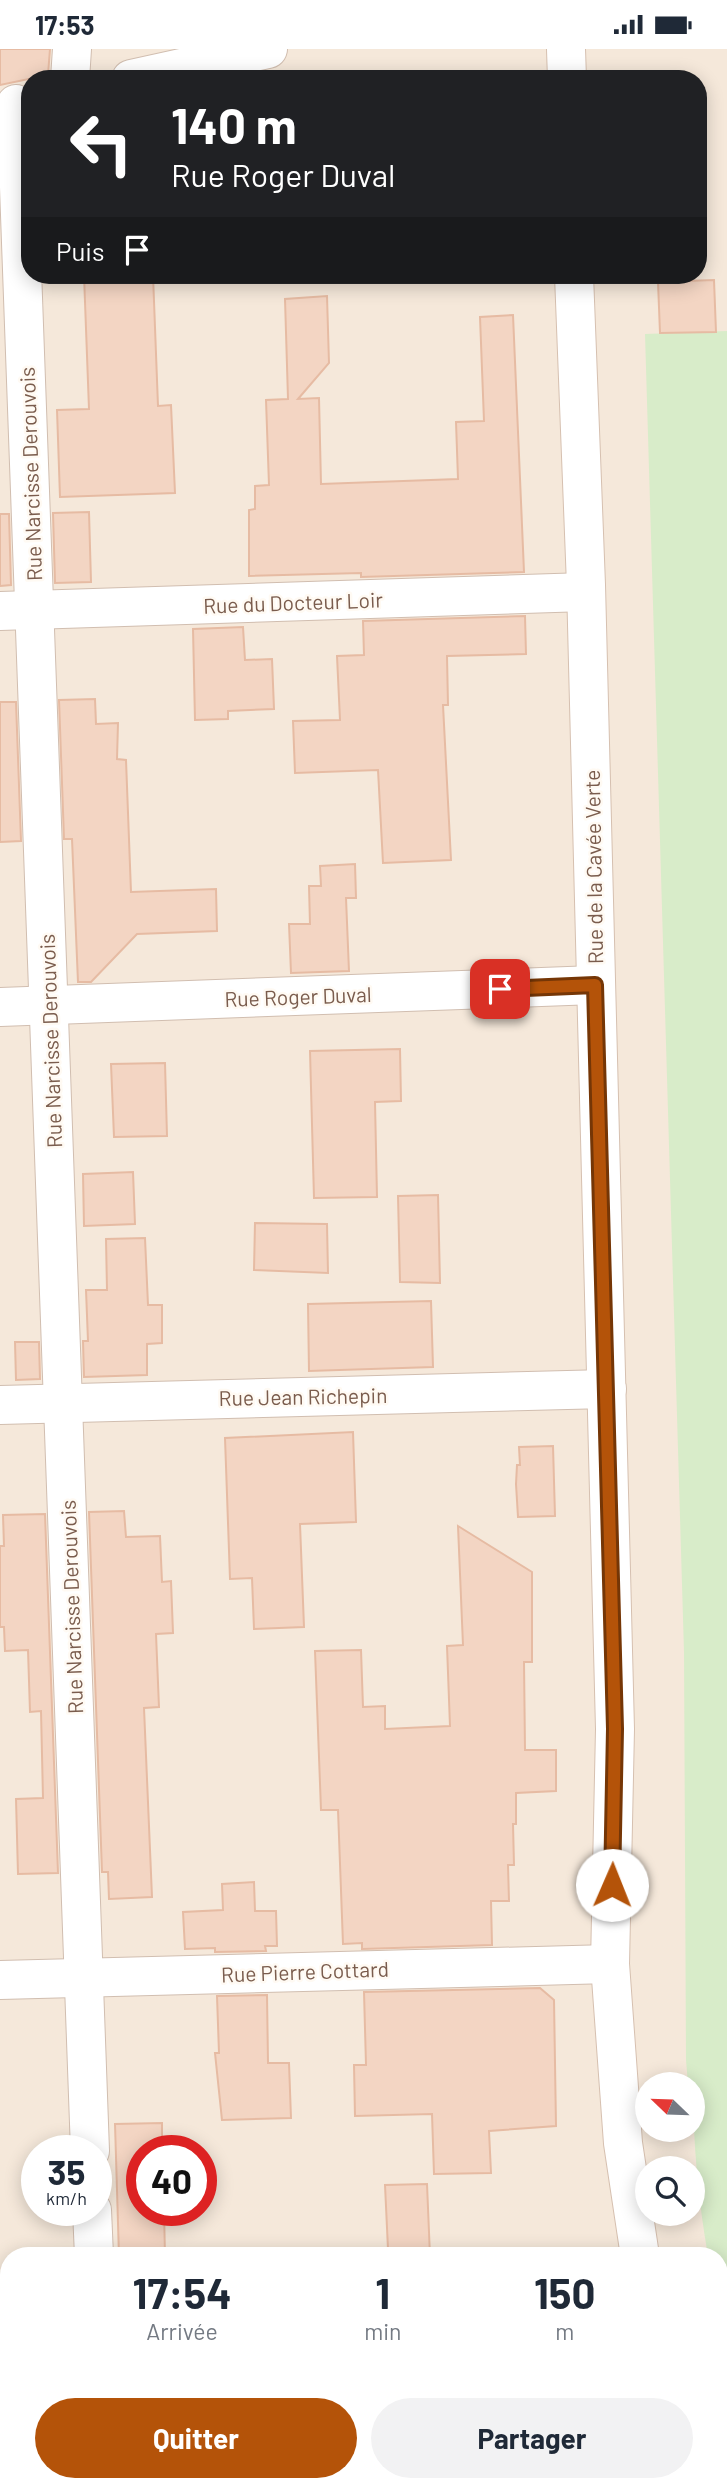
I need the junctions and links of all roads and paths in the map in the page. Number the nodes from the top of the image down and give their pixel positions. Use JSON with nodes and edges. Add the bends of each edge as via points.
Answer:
{"nodes":[{"id":1,"x":72,"y":49,"type":"edge"},
{"id":2,"x":268,"y":49,"type":"edge"},
{"id":3,"x":566,"y":49,"type":"edge"},
{"id":4,"x":71,"y":70,"type":"edge"},
{"id":5,"x":172,"y":70,"type":"edge"},
{"id":6,"x":567,"y":70,"type":"edge"},
{"id":7,"x":15,"y":104,"type":"edge"},
{"id":8,"x":574,"y":284,"type":"edge"},
{"id":9,"x":586,"y":592,"type":"junction"},
{"id":10,"x":17,"y":610,"type":"edge"},
{"id":11,"x":595,"y":985,"type":"junction"},
{"id":12,"x":49,"y":1005,"type":"junction"},
{"id":13,"x":0,"y":1007,"type":"edge"},
{"id":14,"x":607,"y":1389,"type":"junction"},
{"id":15,"x":63,"y":1402,"type":"junction"},
{"id":16,"x":0,"y":1405,"type":"edge"},
{"id":17,"x":610,"y":1964,"type":"junction"},
{"id":18,"x":84,"y":1977,"type":"junction"},
{"id":19,"x":0,"y":1980,"type":"edge"},
{"id":20,"x":89,"y":2135,"type":"edge"},
{"id":21,"x":93,"y":2226,"type":"edge"},
{"id":22,"x":94,"y":2247,"type":"edge"},
{"id":23,"x":639,"y":2247,"type":"edge"}],
"edges":[{"from":1,"to":4,"type":"street"},
{"from":2,"to":5,"type":"street"},
{"from":3,"to":6,"type":"street"},
{"from":7,"to":10,"type":"street","name":"Rue Narcisse Derouvois"},
{"from":8,"to":9,"type":"street","name":"Rue de la Cavée Verte"},
{"from":9,"to":10,"type":"street","name":"Rue du Docteur Loir"},
{"from":9,"to":11,"type":"street","name":"Rue de la Cavée Verte"},
{"from":10,"to":12,"type":"street","name":"Rue Narcisse Derouvois"},
{"from":11,"to":12,"type":"street","name":"Rue Roger Duval"},
{"from":11,"to":14,"type":"street","name":"Rue de la Cavée Verte"},
{"from":12,"to":13,"type":"street","name":"Rue Roger Duval"},
{"from":12,"to":15,"type":"street","name":"Rue Narcisse Derouvois"},
{"from":14,"to":15,"type":"street","name":"Rue Jean Richepin"},
{"from":14,"to":17,"type":"street","name":"Rue de la Cavée Verte","via":[[615,1729]]},
{"from":15,"to":16,"type":"street","name":"Rue Jean Richepin"},
{"from":15,"to":18,"type":"street","name":"Rue Narcisse Derouvois"},
{"from":17,"to":18,"type":"street","name":"Rue Pierre Cottard"},
{"from":17,"to":23,"type":"street","name":"Rue de la Cavée Verte","via":[[623,2143]]},
{"from":18,"to":19,"type":"street","name":"Rue Pierre Cottard"},
{"from":18,"to":20,"type":"street","name":"Rue Narcisse Derouvois"},
{"from":21,"to":22,"type":"street"}]}
